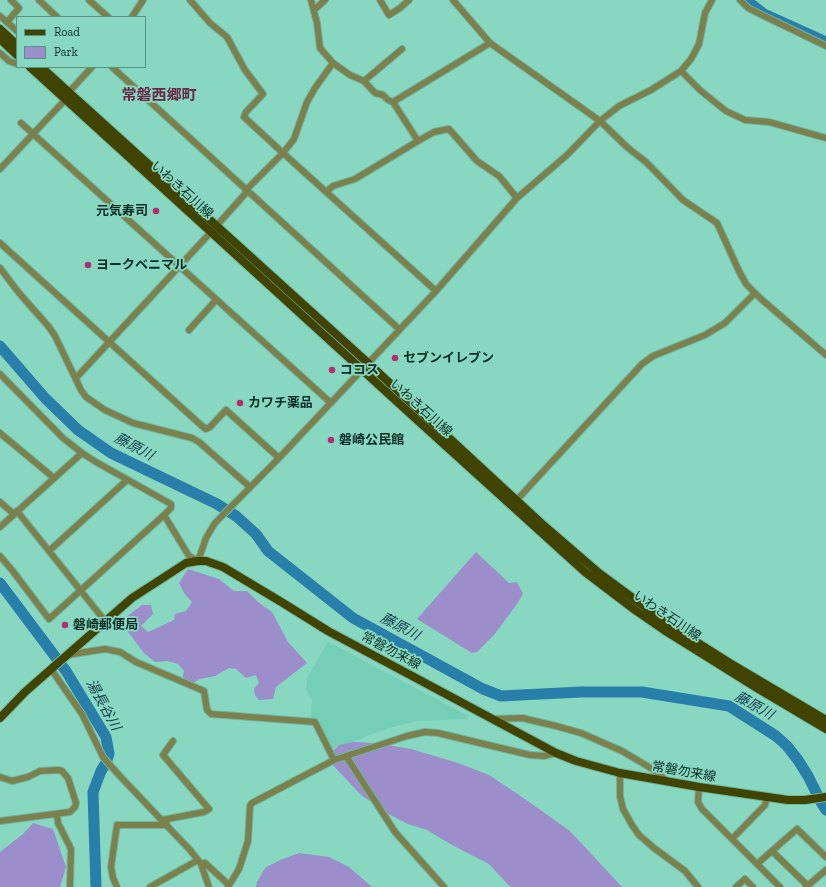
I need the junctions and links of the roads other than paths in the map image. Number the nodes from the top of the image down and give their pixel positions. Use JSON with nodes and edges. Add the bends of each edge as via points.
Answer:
{"nodes":[{"id":1,"x":11,"y":0,"type":"edge"},
{"id":2,"x":40,"y":0,"type":"edge"},
{"id":3,"x":89,"y":0,"type":"edge"},
{"id":4,"x":190,"y":0,"type":"edge"},
{"id":5,"x":311,"y":0,"type":"edge"},
{"id":6,"x":325,"y":0,"type":"edge"},
{"id":7,"x":380,"y":0,"type":"edge"},
{"id":8,"x":409,"y":0,"type":"edge"},
{"id":9,"x":453,"y":0,"type":"edge"},
{"id":10,"x":712,"y":0,"type":"edge"},
{"id":11,"x":740,"y":0,"type":"edge"},
{"id":12,"x":141,"y":1,"type":"edge"},
{"id":13,"x":314,"y":10,"type":"junction"},
{"id":14,"x":0,"y":16,"type":"edge"},
{"id":15,"x":56,"y":16,"type":"edge"},
{"id":16,"x":107,"y":16,"type":"edge"},
{"id":17,"x":133,"y":16,"type":"edge"},
{"id":18,"x":7,"y":22,"type":"junction"},
{"id":19,"x":0,"y":29,"type":"edge"},
{"id":20,"x":16,"y":30,"type":"edge"},
{"id":21,"x":0,"y":39,"type":"edge"},
{"id":22,"x":490,"y":42,"type":"junction"},
{"id":23,"x":16,"y":44,"type":"edge"},
{"id":24,"x":826,"y":46,"type":"edge"},
{"id":25,"x":402,"y":49,"type":"dead end"},
{"id":26,"x":0,"y":53,"type":"edge"},
{"id":27,"x":16,"y":54,"type":"edge"},
{"id":28,"x":333,"y":63,"type":"junction"},
{"id":29,"x":16,"y":64,"type":"edge"},
{"id":30,"x":30,"y":68,"type":"edge"},
{"id":31,"x":42,"y":68,"type":"edge"},
{"id":32,"x":91,"y":68,"type":"edge"},
{"id":33,"x":113,"y":68,"type":"edge"},
{"id":34,"x":681,"y":71,"type":"junction"},
{"id":35,"x":364,"y":81,"type":"junction"},
{"id":36,"x":66,"y":96,"type":"junction"},
{"id":37,"x":393,"y":102,"type":"junction"},
{"id":38,"x":600,"y":121,"type":"junction"},
{"id":39,"x":21,"y":123,"type":"dead end"},
{"id":40,"x":33,"y":134,"type":"junction"},
{"id":41,"x":826,"y":138,"type":"edge"},
{"id":42,"x":418,"y":141,"type":"junction"},
{"id":43,"x":284,"y":151,"type":"junction"},
{"id":44,"x":0,"y":169,"type":"edge"},
{"id":45,"x":246,"y":190,"type":"junction"},
{"id":46,"x":326,"y":192,"type":"junction"},
{"id":47,"x":517,"y":198,"type":"junction"},
{"id":48,"x":213,"y":229,"type":"junction"},
{"id":49,"x":0,"y":243,"type":"edge"},
{"id":50,"x":179,"y":266,"type":"junction"},
{"id":51,"x":0,"y":268,"type":"edge"},
{"id":52,"x":436,"y":292,"type":"junction"},
{"id":53,"x":755,"y":292,"type":"junction"},
{"id":54,"x":216,"y":300,"type":"junction"},
{"id":55,"x":399,"y":329,"type":"junction"},
{"id":56,"x":188,"y":330,"type":"dead end"},
{"id":57,"x":109,"y":342,"type":"junction"},
{"id":58,"x":826,"y":355,"type":"edge"},
{"id":59,"x":368,"y":363,"type":"junction"},
{"id":60,"x":362,"y":370,"type":"junction"},
{"id":61,"x":0,"y":374,"type":"edge"},
{"id":62,"x":76,"y":378,"type":"junction"},
{"id":63,"x":330,"y":403,"type":"junction"},
{"id":64,"x":0,"y":433,"type":"edge"},
{"id":65,"x":82,"y":453,"type":"junction"},
{"id":66,"x":278,"y":458,"type":"junction"},
{"id":67,"x":54,"y":478,"type":"junction"},
{"id":68,"x":127,"y":480,"type":"junction"},
{"id":69,"x":250,"y":487,"type":"junction"},
{"id":70,"x":0,"y":502,"type":"edge"},
{"id":71,"x":514,"y":503,"type":"junction"},
{"id":72,"x":16,"y":512,"type":"junction"},
{"id":73,"x":164,"y":515,"type":"junction"},
{"id":74,"x":0,"y":527,"type":"edge"},
{"id":75,"x":49,"y":551,"type":"junction"},
{"id":76,"x":0,"y":556,"type":"edge"},
{"id":77,"x":198,"y":561,"type":"junction"},
{"id":78,"x":81,"y":591,"type":"junction"},
{"id":79,"x":105,"y":621,"type":"junction"},
{"id":80,"x":65,"y":657,"type":"junction"},
{"id":81,"x":54,"y":667,"type":"junction"},
{"id":82,"x":1,"y":716,"type":"edge"},
{"id":83,"x":491,"y":719,"type":"junction"},
{"id":84,"x":826,"y":720,"type":"edge"},
{"id":85,"x":826,"y":729,"type":"edge"},
{"id":86,"x":173,"y":741,"type":"dead end"},
{"id":87,"x":556,"y":753,"type":"junction"},
{"id":88,"x":346,"y":756,"type":"junction"},
{"id":89,"x":334,"y":760,"type":"junction"},
{"id":90,"x":620,"y":773,"type":"junction"},
{"id":91,"x":0,"y":777,"type":"edge"},
{"id":92,"x":667,"y":781,"type":"junction"},
{"id":93,"x":699,"y":787,"type":"junction"},
{"id":94,"x":767,"y":796,"type":"junction"},
{"id":95,"x":826,"y":797,"type":"edge"},
{"id":96,"x":57,"y":815,"type":"junction"},
{"id":97,"x":0,"y":822,"type":"edge"},
{"id":98,"x":164,"y":822,"type":"junction"},
{"id":99,"x":732,"y":839,"type":"junction"},
{"id":100,"x":772,"y":851,"type":"junction"},
{"id":101,"x":826,"y":857,"type":"edge"},
{"id":102,"x":199,"y":862,"type":"junction"},
{"id":103,"x":757,"y":864,"type":"junction"},
{"id":104,"x":826,"y":870,"type":"edge"},
{"id":105,"x":228,"y":886,"type":"edge"},
{"id":106,"x":70,"y":887,"type":"edge"},
{"id":107,"x":117,"y":887,"type":"edge"},
{"id":108,"x":150,"y":887,"type":"edge"},
{"id":109,"x":209,"y":887,"type":"edge"},
{"id":110,"x":444,"y":887,"type":"edge"},
{"id":111,"x":698,"y":887,"type":"edge"},
{"id":112,"x":736,"y":887,"type":"edge"},
{"id":113,"x":753,"y":887,"type":"edge"},
{"id":114,"x":780,"y":887,"type":"edge"},
{"id":115,"x":808,"y":887,"type":"edge"}],
"edges":[{"from":1,"to":18,"type":"street","via":[[19,8]]},
{"from":2,"to":15,"type":"street"},
{"from":3,"to":16,"type":"street"},
{"from":4,"to":43,"type":"street","via":[[210,23],[227,37],[245,70],[263,94],[245,114]]},
{"from":5,"to":13,"type":"street"},
{"from":6,"to":13,"type":"street"},
{"from":7,"to":8,"type":"street","via":[[389,15]]},
{"from":9,"to":22,"type":"street"},
{"from":10,"to":34,"type":"street","via":[[705,13],[699,44]]},
{"from":11,"to":24,"type":"street","via":[[748,8]]},
{"from":12,"to":17,"type":"street"},
{"from":13,"to":28,"type":"street","via":[[320,48]]},
{"from":14,"to":18,"type":"street"},
{"from":18,"to":20,"type":"street"},
{"from":19,"to":23,"type":"main road"},
{"from":21,"to":27,"type":"main road"},
{"from":22,"to":37,"type":"street"},
{"from":22,"to":38,"type":"street"},
{"from":25,"to":35,"type":"street"},
{"from":26,"to":29,"type":"street"},
{"from":28,"to":35,"type":"street"},
{"from":28,"to":43,"type":"street","via":[[307,102],[294,139]]},
{"from":30,"to":36,"type":"main road","name":"いわき石川線"},
{"from":31,"to":36,"type":"main road","name":"いわき石川線"},
{"from":32,"to":36,"type":"street"},
{"from":33,"to":45,"type":"street"},
{"from":34,"to":38,"type":"street","via":[[619,106]]},
{"from":34,"to":41,"type":"street","via":[[726,111],[745,120],[769,122]]},
{"from":35,"to":37,"type":"street","via":[[375,93]]},
{"from":36,"to":40,"type":"street"},
{"from":36,"to":48,"type":"main road","name":"いわき石川線"},
{"from":37,"to":42,"type":"street"},
{"from":38,"to":47,"type":"street","via":[[567,155]]},
{"from":38,"to":53,"type":"street","via":[[683,200],[717,222],[746,284]]},
{"from":39,"to":40,"type":"street"},
{"from":40,"to":44,"type":"street"},
{"from":40,"to":50,"type":"street"},
{"from":42,"to":46,"type":"street"},
{"from":42,"to":47,"type":"street","via":[[434,132],[449,129],[477,161],[499,176]]},
{"from":43,"to":45,"type":"street"},
{"from":43,"to":46,"type":"street"},
{"from":45,"to":48,"type":"street"},
{"from":45,"to":55,"type":"street"},
{"from":46,"to":52,"type":"street"},
{"from":47,"to":52,"type":"street"},
{"from":48,"to":50,"type":"street"},
{"from":48,"to":59,"type":"main road","name":"いわき石川線"},
{"from":48,"to":60,"type":"main road","name":"いわき石川線"},
{"from":49,"to":57,"type":"street"},
{"from":50,"to":54,"type":"street"},
{"from":50,"to":57,"type":"street"},
{"from":51,"to":62,"type":"street","via":[[49,327]]},
{"from":52,"to":55,"type":"street"},
{"from":53,"to":58,"type":"street"},
{"from":53,"to":71,"type":"street","via":[[725,323],[705,335],[653,356],[642,364]]},
{"from":54,"to":56,"type":"street"},
{"from":54,"to":63,"type":"street"},
{"from":55,"to":59,"type":"street"},
{"from":57,"to":62,"type":"street"},
{"from":57,"to":66,"type":"street","via":[[206,429],[226,410]]},
{"from":59,"to":60,"type":"street"},
{"from":59,"to":71,"type":"main road","name":"いわき石川線"},
{"from":60,"to":63,"type":"street"},
{"from":60,"to":71,"type":"main road","name":"いわき石川線"},
{"from":61,"to":65,"type":"street","via":[[63,438]]},
{"from":62,"to":69,"type":"street","via":[[86,397],[112,414],[133,424],[192,438]]},
{"from":63,"to":66,"type":"street"},
{"from":64,"to":67,"type":"street"},
{"from":65,"to":67,"type":"street"},
{"from":65,"to":68,"type":"street"},
{"from":66,"to":69,"type":"street"},
{"from":67,"to":72,"type":"street"},
{"from":68,"to":73,"type":"street","via":[[171,504],[171,508]]},
{"from":68,"to":75,"type":"street"},
{"from":69,"to":77,"type":"street","via":[[215,523],[206,538]]},
{"from":70,"to":72,"type":"street"},
{"from":71,"to":84,"type":"main road","name":"いわき石川線","via":[[646,609],[728,662]]},
{"from":71,"to":85,"type":"main road","name":"いわき石川線","via":[[585,572],[635,610]]},
{"from":72,"to":74,"type":"street"},
{"from":72,"to":75,"type":"street"},
{"from":73,"to":77,"type":"street","via":[[189,556]]},
{"from":73,"to":78,"type":"street"},
{"from":75,"to":78,"type":"street"},
{"from":76,"to":78,"type":"street","via":[[49,619]]},
{"from":77,"to":79,"type":"main road","name":"常磐勿来線","via":[[181,565],[132,598]]},
{"from":77,"to":83,"type":"main road","name":"常磐勿来線","via":[[223,567],[328,631]]},
{"from":78,"to":79,"type":"street"},
{"from":79,"to":80,"type":"main road","name":"常磐勿来線"},
{"from":80,"to":81,"type":"main road","name":"常磐勿来線"},
{"from":80,"to":89,"type":"street","via":[[105,649],[120,652],[136,662],[204,691],[207,710],[211,714],[315,722]]},
{"from":81,"to":82,"type":"main road","name":"常磐勿来線"},
{"from":81,"to":98,"type":"street","via":[[104,757]]},
{"from":83,"to":87,"type":"main road","name":"常磐勿来線"},
{"from":83,"to":92,"type":"street","via":[[522,718],[581,733],[622,751]]},
{"from":86,"to":98,"type":"street","via":[[163,756],[209,809]]},
{"from":87,"to":88,"type":"street","via":[[544,756],[530,754],[425,732]]},
{"from":87,"to":90,"type":"main road","name":"常磐勿来線"},
{"from":88,"to":89,"type":"street"},
{"from":88,"to":110,"type":"street","via":[[395,832]]},
{"from":89,"to":105,"type":"street","via":[[252,803],[248,841],[239,869]]},
{"from":90,"to":92,"type":"main road","name":"常磐勿来線"},
{"from":90,"to":111,"type":"street","via":[[620,796],[623,809],[632,825],[639,835],[685,872]]},
{"from":91,"to":96,"type":"street","via":[[12,781],[40,771],[62,771],[68,778],[76,803],[70,812]]},
{"from":92,"to":93,"type":"main road","name":"常磐勿来線"},
{"from":93,"to":94,"type":"main road","name":"常磐勿来線"},
{"from":93,"to":99,"type":"street","via":[[700,806]]},
{"from":94,"to":95,"type":"main road","name":"常磐勿来線","via":[[788,800]]},
{"from":94,"to":99,"type":"street","via":[[765,805]]},
{"from":96,"to":97,"type":"street"},
{"from":96,"to":106,"type":"street","via":[[58,823],[71,849]]},
{"from":98,"to":102,"type":"street"},
{"from":98,"to":107,"type":"street","via":[[116,825],[111,867]]},
{"from":99,"to":103,"type":"street"},
{"from":100,"to":101,"type":"street","via":[[797,829]]},
{"from":100,"to":103,"type":"street"},
{"from":100,"to":115,"type":"street"},
{"from":102,"to":105,"type":"street","via":[[205,863]]},
{"from":102,"to":108,"type":"street"},
{"from":102,"to":109,"type":"street"},
{"from":103,"to":114,"type":"street"},
{"from":104,"to":115,"type":"street"},
{"from":112,"to":113,"type":"street","via":[[745,879]]}]}
